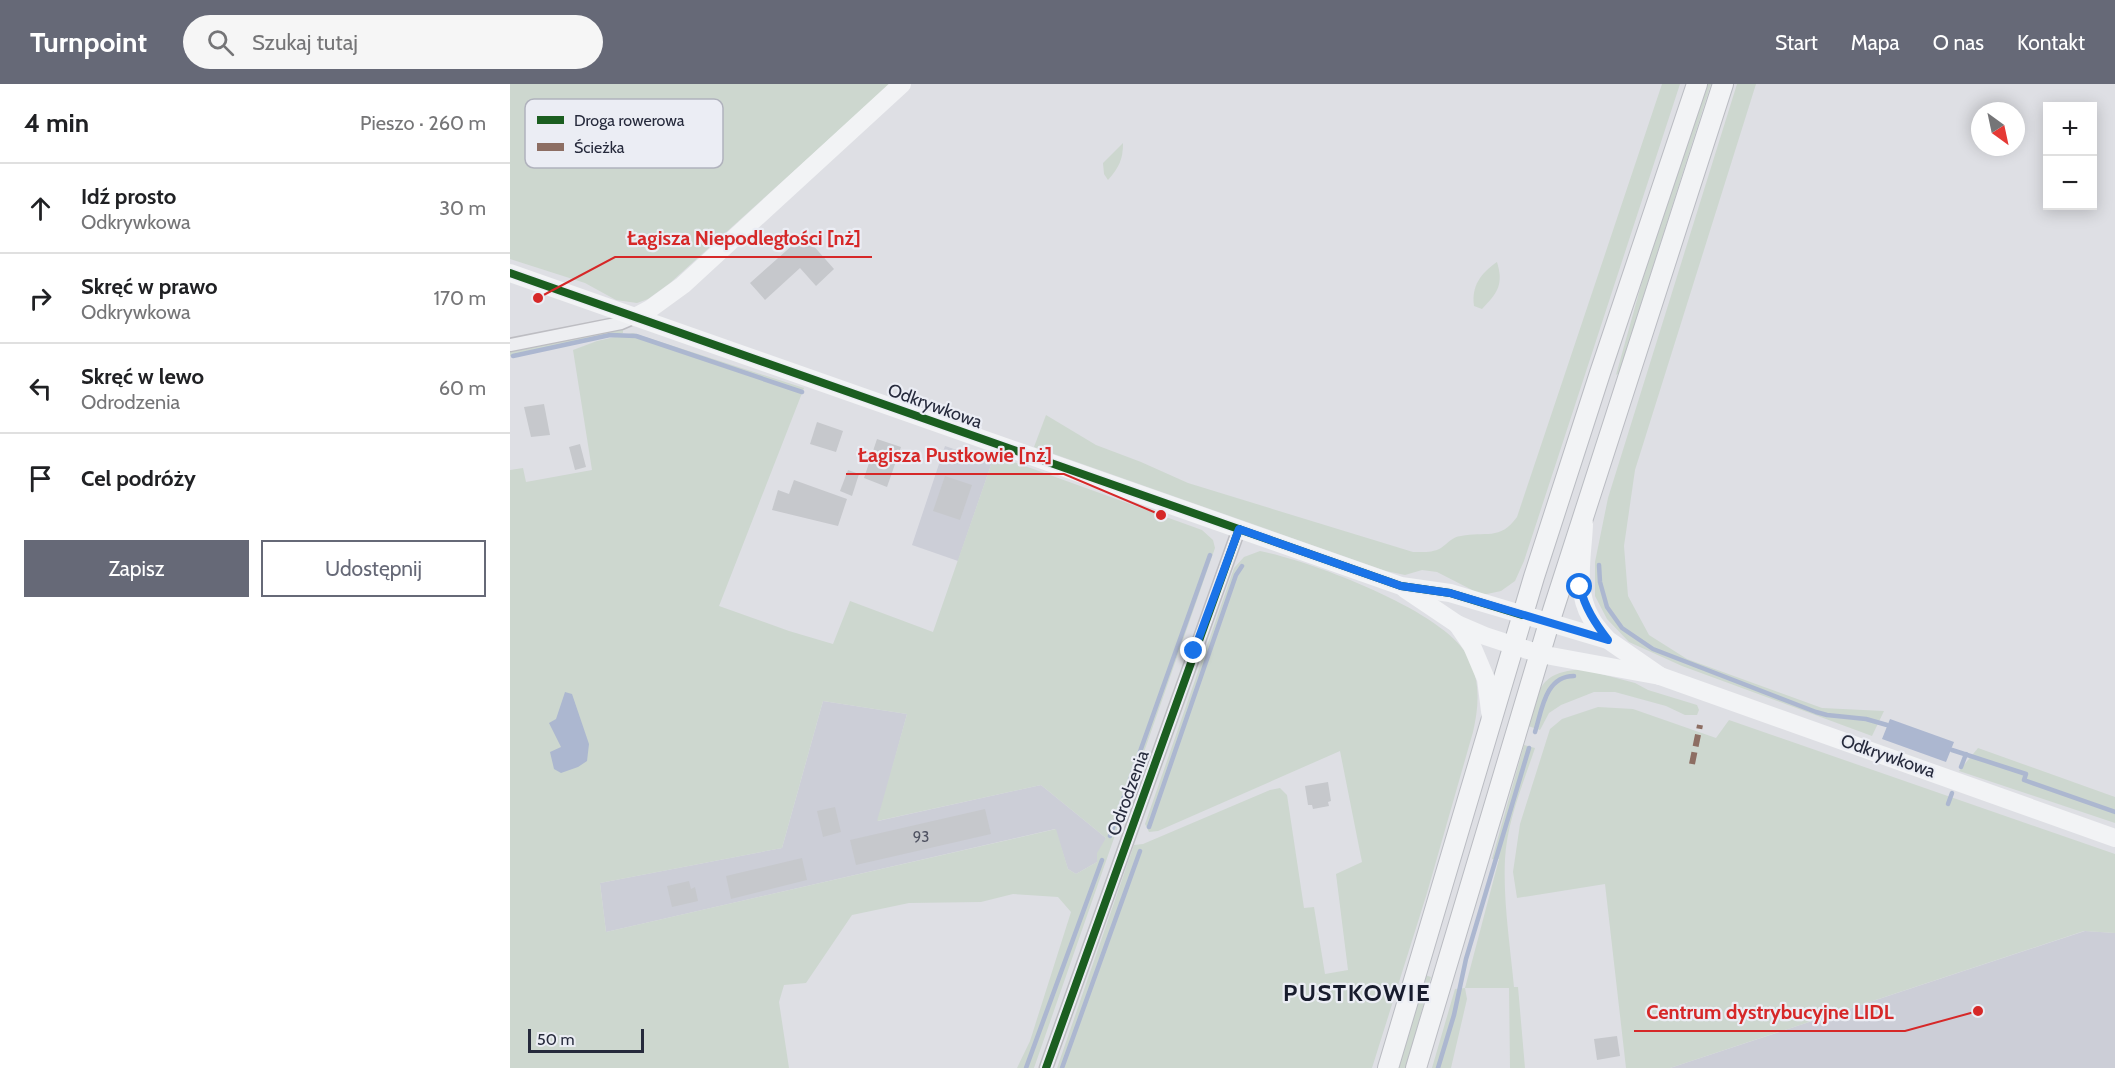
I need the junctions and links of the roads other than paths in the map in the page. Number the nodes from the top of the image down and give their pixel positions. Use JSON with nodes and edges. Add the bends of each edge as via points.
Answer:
{"nodes":[{"id":1,"x":902,"y":84,"type":"edge"},
{"id":2,"x":1696,"y":84,"type":"edge"},
{"id":3,"x":1722,"y":84,"type":"edge"},
{"id":4,"x":510,"y":273,"type":"edge"},
{"id":5,"x":635,"y":317,"type":"junction"},
{"id":6,"x":510,"y":345,"type":"edge"},
{"id":7,"x":1584,"y":513,"type":"junction"},
{"id":8,"x":1239,"y":529,"type":"junction"},
{"id":9,"x":1401,"y":586,"type":"junction"},
{"id":10,"x":1522,"y":615,"type":"junction"},
{"id":11,"x":1549,"y":623,"type":"junction"},
{"id":12,"x":1456,"y":624,"type":"junction"},
{"id":13,"x":1608,"y":640,"type":"junction"},
{"id":14,"x":1513,"y":645,"type":"junction"},
{"id":15,"x":1539,"y":654,"type":"junction"},
{"id":16,"x":1660,"y":676,"type":"junction"},
{"id":17,"x":1491,"y":718,"type":"junction"},
{"id":18,"x":2115,"y":838,"type":"edge"},
{"id":19,"x":1046,"y":1068,"type":"edge"},
{"id":20,"x":1388,"y":1068,"type":"edge"},
{"id":21,"x":1416,"y":1068,"type":"edge"}],
"edges":[{"from":1,"to":5,"type":"street","via":[[683,285]]},
{"from":2,"to":10,"type":"main road"},
{"from":3,"to":7,"type":"main road"},
{"from":4,"to":5,"type":"street","name":"Odkrywkowa"},
{"from":5,"to":6,"type":"street"},
{"from":5,"to":8,"type":"street","name":"Odkrywkowa"},
{"from":7,"to":11,"type":"main road"},
{"from":7,"to":13,"type":"street","name":"Odkrywkowa","via":[[1580,587],[1591,618]]},
{"from":8,"to":9,"type":"street","name":"Odkrywkowa"},
{"from":8,"to":19,"type":"street","name":"Odrodzenia"},
{"from":9,"to":10,"type":"street","name":"Odkrywkowa","via":[[1450,593]]},
{"from":9,"to":12,"type":"street","name":"Odkrywkowa"},
{"from":10,"to":11,"type":"street","name":"Odkrywkowa"},
{"from":10,"to":14,"type":"main road"},
{"from":11,"to":13,"type":"street","name":"Odkrywkowa"},
{"from":11,"to":15,"type":"main road"},
{"from":12,"to":14,"type":"street","name":"Odkrywkowa"},
{"from":12,"to":17,"type":"street","name":"Odkrywkowa","via":[[1472,646],[1486,680]]},
{"from":13,"to":16,"type":"street","name":"Odkrywkowa"},
{"from":14,"to":15,"type":"street","name":"Odkrywkowa"},
{"from":14,"to":17,"type":"main road"},
{"from":15,"to":16,"type":"street","name":"Odkrywkowa"},
{"from":15,"to":21,"type":"main road"},
{"from":16,"to":18,"type":"street","name":"Odkrywkowa"},
{"from":17,"to":20,"type":"main road"}]}
